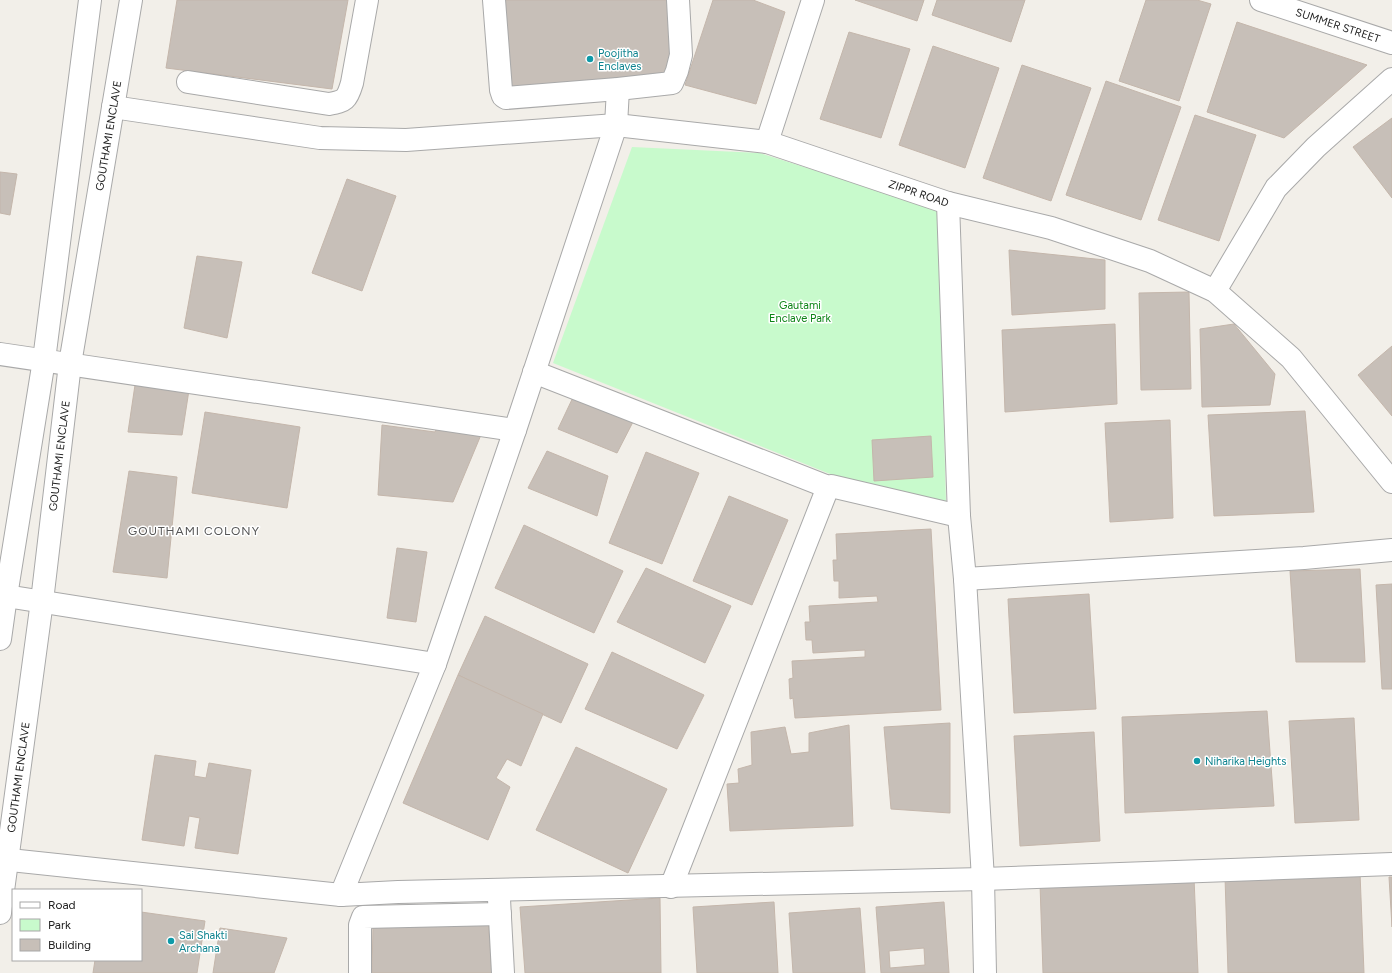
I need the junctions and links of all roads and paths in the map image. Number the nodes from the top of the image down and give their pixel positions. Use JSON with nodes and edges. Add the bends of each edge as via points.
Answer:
{"nodes":[{"id":1,"x":90,"y":0,"type":"edge"},
{"id":2,"x":131,"y":0,"type":"edge"},
{"id":3,"x":367,"y":0,"type":"edge"},
{"id":4,"x":494,"y":0,"type":"edge"},
{"id":5,"x":678,"y":0,"type":"edge"},
{"id":6,"x":813,"y":0,"type":"edge"},
{"id":7,"x":1261,"y":0,"type":"edge"},
{"id":8,"x":1392,"y":43,"type":"edge"},
{"id":9,"x":1392,"y":80,"type":"edge"},
{"id":10,"x":188,"y":82,"type":"dead end"},
{"id":11,"x":618,"y":89,"type":"junction"},
{"id":12,"x":113,"y":107,"type":"junction"},
{"id":13,"x":616,"y":125,"type":"junction"},
{"id":14,"x":767,"y":142,"type":"junction"},
{"id":15,"x":948,"y":203,"type":"junction"},
{"id":16,"x":1215,"y":291,"type":"junction"},
{"id":17,"x":0,"y":354,"type":"edge"},
{"id":18,"x":44,"y":360,"type":"junction"},
{"id":19,"x":70,"y":364,"type":"junction"},
{"id":20,"x":534,"y":372,"type":"junction"},
{"id":21,"x":515,"y":430,"type":"junction"},
{"id":22,"x":1392,"y":482,"type":"edge"},
{"id":23,"x":828,"y":487,"type":"junction"},
{"id":24,"x":959,"y":516,"type":"junction"},
{"id":25,"x":1392,"y":550,"type":"edge"},
{"id":26,"x":965,"y":579,"type":"junction"},
{"id":27,"x":6,"y":596,"type":"junction"},
{"id":28,"x":42,"y":601,"type":"junction"},
{"id":29,"x":0,"y":639,"type":"edge"},
{"id":30,"x":435,"y":664,"type":"junction"},
{"id":31,"x":4,"y":860,"type":"edge"},
{"id":32,"x":1392,"y":864,"type":"edge"},
{"id":33,"x":983,"y":879,"type":"junction"},
{"id":34,"x":671,"y":887,"type":"junction"},
{"id":35,"x":498,"y":890,"type":"junction"},
{"id":36,"x":341,"y":895,"type":"junction"},
{"id":37,"x":0,"y":913,"type":"edge"},
{"id":38,"x":500,"y":914,"type":"junction"},
{"id":39,"x":360,"y":973,"type":"edge"},
{"id":40,"x":503,"y":973,"type":"edge"},
{"id":41,"x":985,"y":973,"type":"edge"}],
"edges":[{"from":1,"to":18,"type":"street"},
{"from":2,"to":12,"type":"street","name":"GOUTHAMI ENCLAVE"},
{"from":3,"to":10,"type":"street","via":[[352,83],[349,94],[342,102],[329,104]]},
{"from":4,"to":11,"type":"street","via":[[503,96],[506,98]]},
{"from":5,"to":11,"type":"street","via":[[681,55],[672,83]]},
{"from":6,"to":14,"type":"street"},
{"from":7,"to":8,"type":"street","name":"SUMMER STREET"},
{"from":9,"to":16,"type":"street","via":[[1316,147],[1276,188]]},
{"from":11,"to":13,"type":"street"},
{"from":12,"to":13,"type":"street","name":"ZIPPR ROAD","via":[[320,138],[406,140]]},
{"from":12,"to":19,"type":"street","name":"GOUTHAMI ENCLAVE"},
{"from":13,"to":14,"type":"street","name":"ZIPPR ROAD"},
{"from":13,"to":20,"type":"street"},
{"from":14,"to":15,"type":"street","name":"ZIPPR ROAD"},
{"from":15,"to":16,"type":"street","name":"ZIPPR ROAD","via":[[1051,228],[1136,256]]},
{"from":15,"to":24,"type":"street"},
{"from":16,"to":22,"type":"street","name":"ZIPPR ROAD","via":[[1291,358]]},
{"from":17,"to":18,"type":"street"},
{"from":18,"to":19,"type":"street"},
{"from":18,"to":27,"type":"street"},
{"from":19,"to":21,"type":"street"},
{"from":19,"to":28,"type":"street","name":"GOUTHAMI ENCLAVE"},
{"from":20,"to":21,"type":"street"},
{"from":20,"to":23,"type":"street"},
{"from":21,"to":30,"type":"street"},
{"from":23,"to":24,"type":"street"},
{"from":23,"to":34,"type":"street"},
{"from":24,"to":26,"type":"street"},
{"from":25,"to":26,"type":"street","via":[[1304,558]]},
{"from":26,"to":33,"type":"street"},
{"from":27,"to":28,"type":"street"},
{"from":27,"to":29,"type":"street"},
{"from":28,"to":30,"type":"street"},
{"from":28,"to":31,"type":"street","name":"GOUTHAMI ENCLAVE"},
{"from":30,"to":36,"type":"street"},
{"from":31,"to":36,"type":"street"},
{"from":31,"to":37,"type":"street","name":"GOUTHAMI ENCLAVE"},
{"from":32,"to":33,"type":"street"},
{"from":33,"to":34,"type":"street"},
{"from":33,"to":41,"type":"street"},
{"from":34,"to":35,"type":"street"},
{"from":35,"to":36,"type":"street"},
{"from":35,"to":38,"type":"street"},
{"from":38,"to":39,"type":"street","via":[[363,917],[360,925]]},
{"from":38,"to":40,"type":"street"}]}
